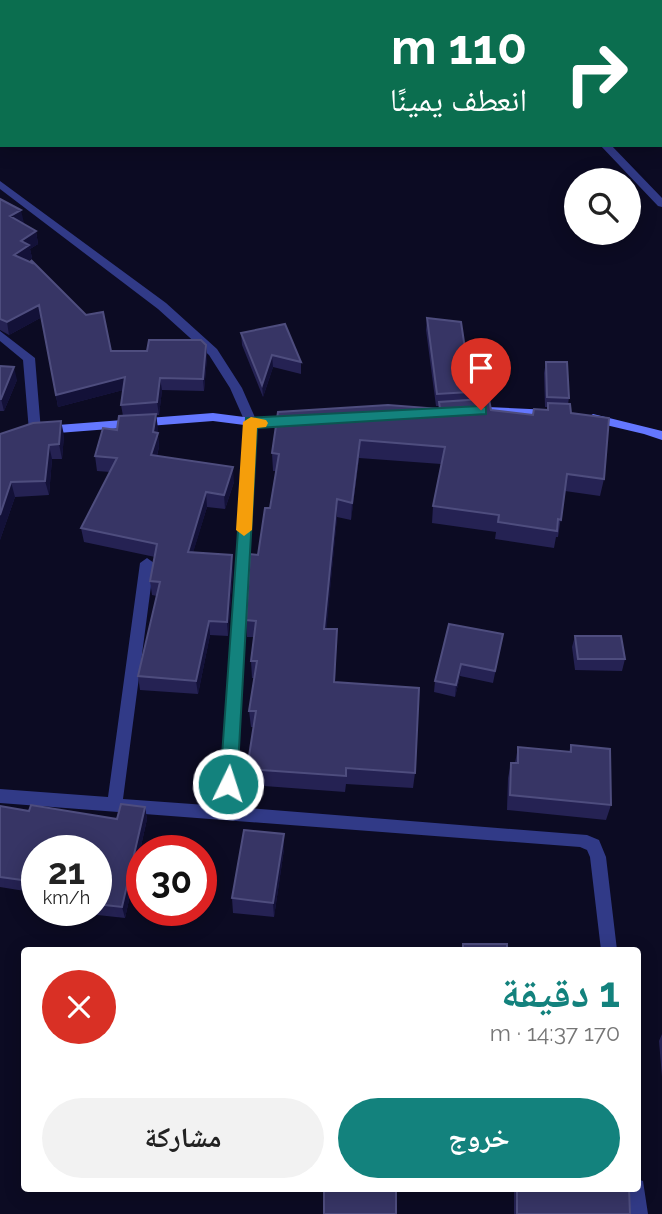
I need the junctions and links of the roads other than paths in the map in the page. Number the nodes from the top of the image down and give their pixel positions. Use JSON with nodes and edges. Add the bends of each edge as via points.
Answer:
{"nodes":[{"id":1,"x":607,"y":147,"type":"edge"},
{"id":2,"x":0,"y":184,"type":"edge"},
{"id":3,"x":662,"y":204,"type":"edge"},
{"id":4,"x":0,"y":335,"type":"edge"},
{"id":5,"x":468,"y":411,"type":"edge"},
{"id":6,"x":251,"y":422,"type":"junction"},
{"id":7,"x":307,"y":422,"type":"edge"},
{"id":8,"x":29,"y":433,"type":"joint"},
{"id":9,"x":662,"y":436,"type":"edge"},
{"id":10,"x":147,"y":564,"type":"dead end"},
{"id":11,"x":0,"y":796,"type":"edge"},
{"id":12,"x":115,"y":804,"type":"junction"},
{"id":13,"x":227,"y":812,"type":"junction"},
{"id":14,"x":609,"y":947,"type":"edge"},
{"id":15,"x":636,"y":1192,"type":"edge"},
{"id":16,"x":639,"y":1214,"type":"edge"}],
"edges":[{"from":1,"to":3,"type":"street"},
{"from":2,"to":6,"type":"street","via":[[162,306],[212,352]]},
{"from":4,"to":8,"type":"street","via":[[29,358]]},
{"from":5,"to":9,"type":"street","via":[[577,416]]},
{"from":6,"to":7,"type":"street"},
{"from":6,"to":8,"type":"street","via":[[213,417]]},
{"from":6,"to":13,"type":"street"},
{"from":10,"to":12,"type":"street"},
{"from":11,"to":12,"type":"street"},
{"from":12,"to":13,"type":"street"},
{"from":13,"to":14,"type":"street","via":[[581,840],[593,845],[598,857]]},
{"from":15,"to":16,"type":"street"}]}
